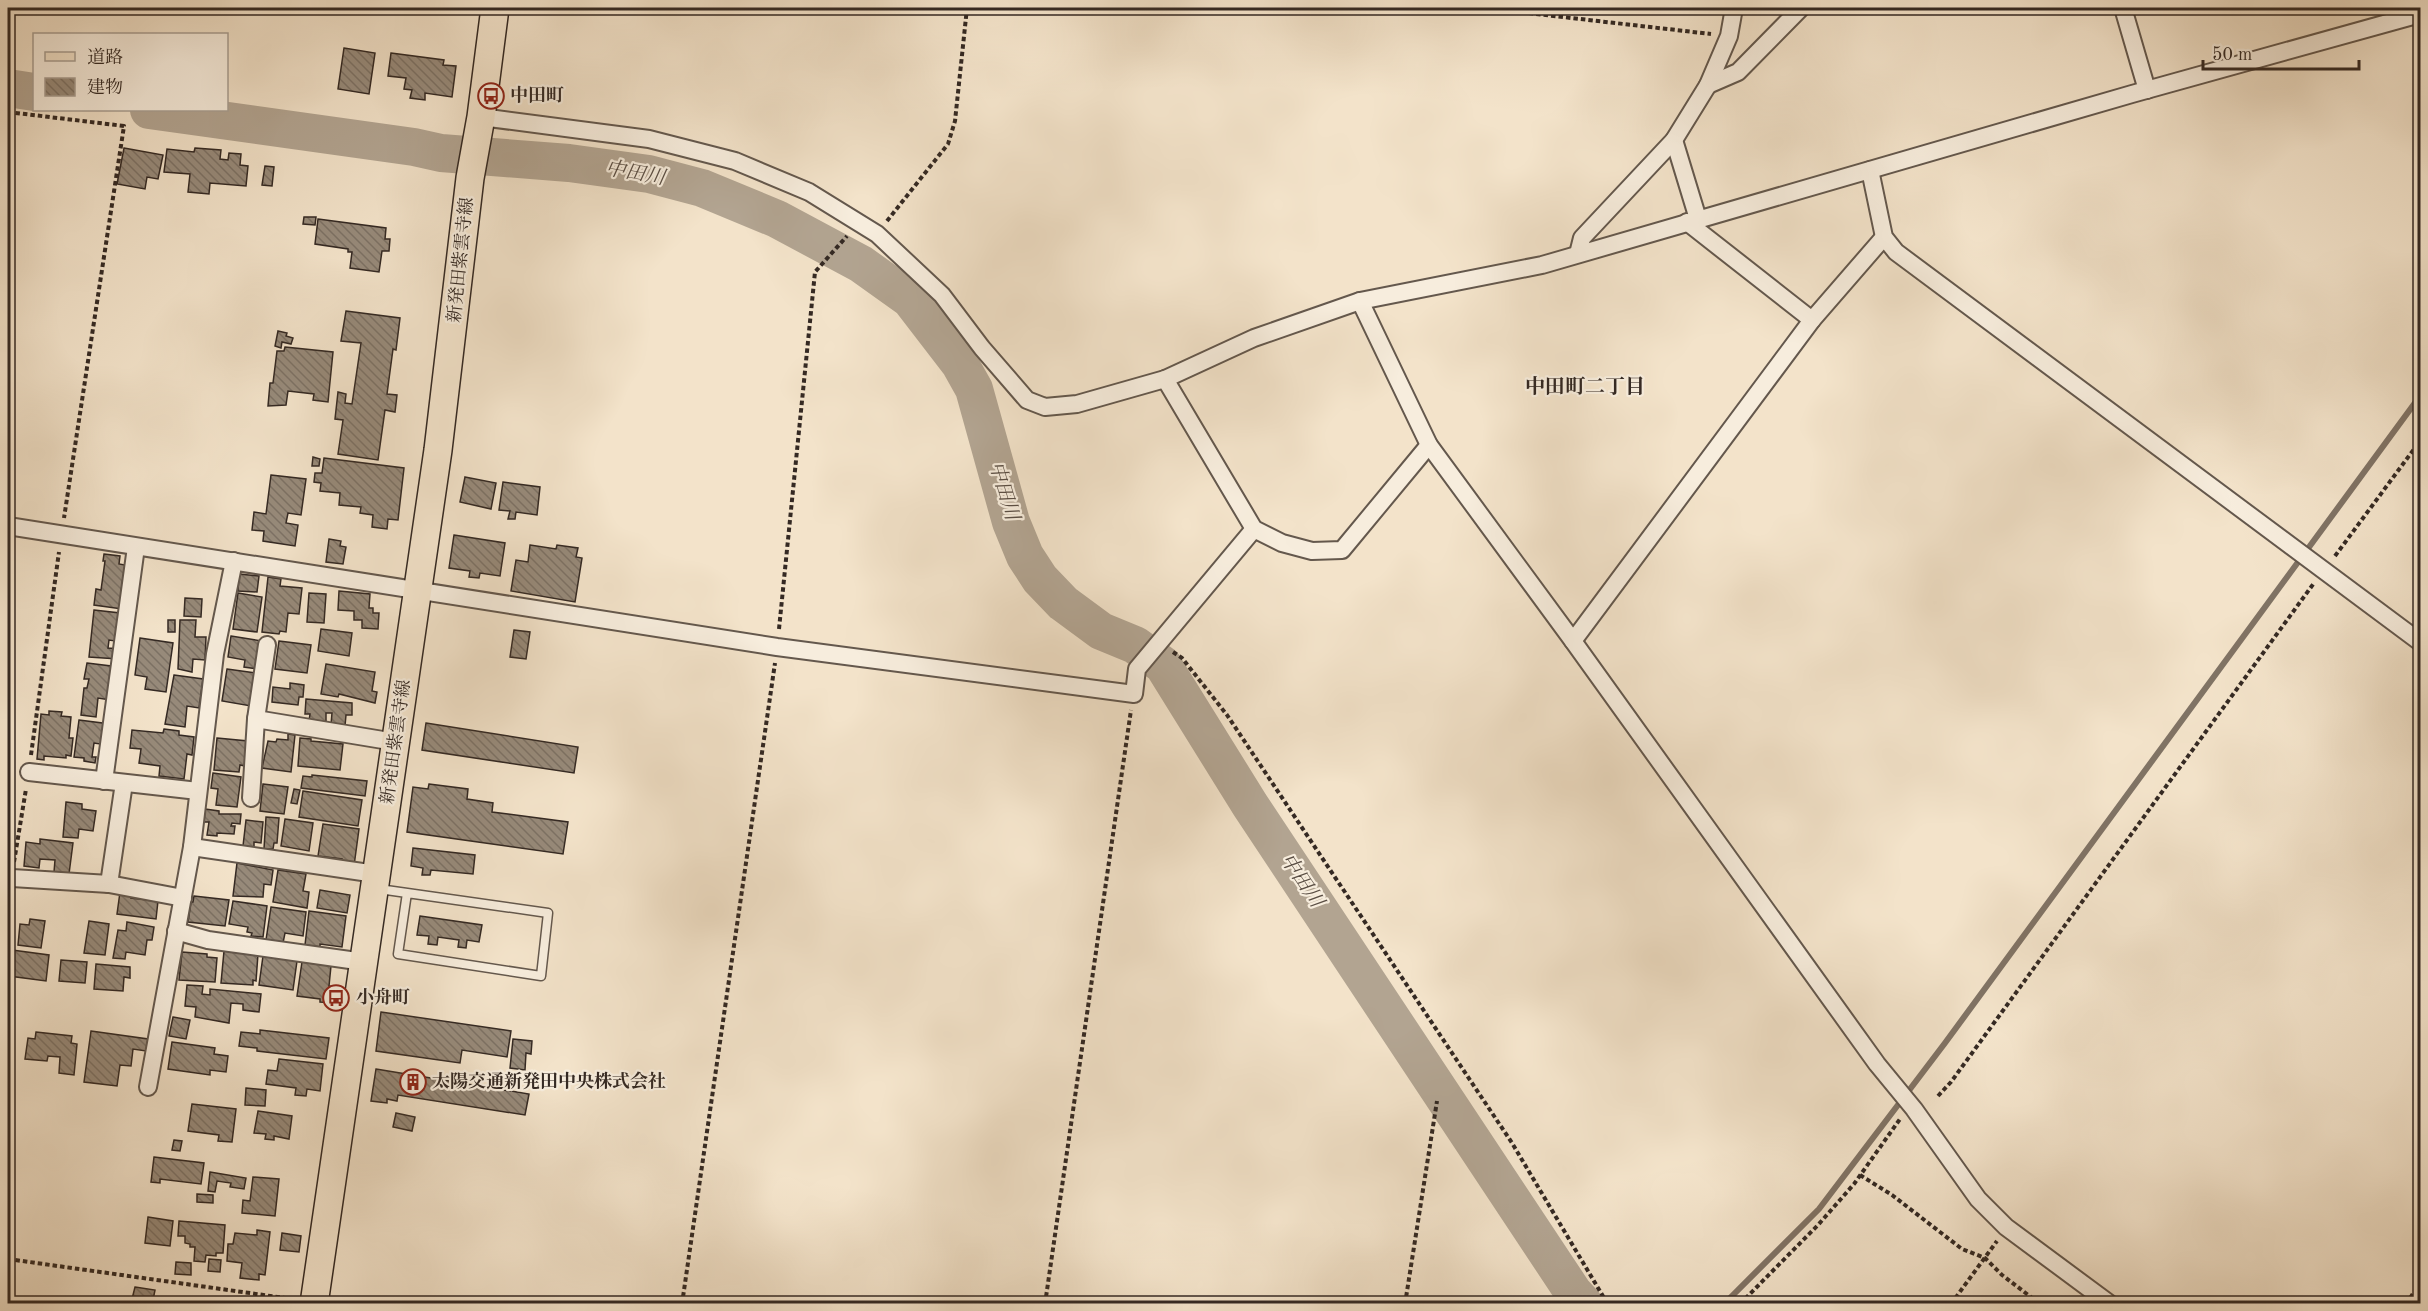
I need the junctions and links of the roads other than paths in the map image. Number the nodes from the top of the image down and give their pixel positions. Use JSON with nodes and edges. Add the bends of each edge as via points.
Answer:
{"nodes":[{"id":1,"x":495,"y":8,"type":"edge"},
{"id":2,"x":1734,"y":8,"type":"edge"},
{"id":3,"x":1802,"y":8,"type":"edge"},
{"id":4,"x":2123,"y":8,"type":"edge"},
{"id":5,"x":2421,"y":15,"type":"edge"},
{"id":6,"x":1708,"y":86,"type":"junction"},
{"id":7,"x":2147,"y":90,"type":"junction"},
{"id":8,"x":479,"y":123,"type":"junction"},
{"id":9,"x":1674,"y":140,"type":"junction"},
{"id":10,"x":1870,"y":170,"type":"junction"},
{"id":11,"x":1692,"y":220,"type":"junction"},
{"id":12,"x":1884,"y":237,"type":"junction"},
{"id":13,"x":1578,"y":254,"type":"junction"},
{"id":14,"x":1360,"y":300,"type":"junction"},
{"id":15,"x":1812,"y":320,"type":"junction"},
{"id":16,"x":1165,"y":379,"type":"junction"},
{"id":17,"x":1429,"y":445,"type":"junction"},
{"id":18,"x":8,"y":526,"type":"edge"},
{"id":19,"x":1254,"y":529,"type":"junction"},
{"id":20,"x":136,"y":547,"type":"junction"},
{"id":21,"x":234,"y":561,"type":"junction"},
{"id":22,"x":418,"y":590,"type":"junction"},
{"id":23,"x":1573,"y":641,"type":"junction"},
{"id":24,"x":2421,"y":642,"type":"edge"},
{"id":25,"x":267,"y":645,"type":"dead end"},
{"id":26,"x":256,"y":719,"type":"junction"},
{"id":27,"x":395,"y":742,"type":"junction"},
{"id":28,"x":29,"y":772,"type":"road end"},
{"id":29,"x":104,"y":781,"type":"junction"},
{"id":30,"x":124,"y":783,"type":"junction"},
{"id":31,"x":198,"y":791,"type":"junction"},
{"id":32,"x":251,"y":798,"type":"dead end"},
{"id":33,"x":192,"y":847,"type":"junction"},
{"id":34,"x":12,"y":878,"type":"road end"},
{"id":35,"x":376,"y":881,"type":"junction"},
{"id":36,"x":109,"y":884,"type":"junction"},
{"id":37,"x":407,"y":893,"type":"junction"},
{"id":38,"x":183,"y":898,"type":"junction"},
{"id":39,"x":176,"y":931,"type":"junction"},
{"id":40,"x":364,"y":962,"type":"junction"},
{"id":41,"x":148,"y":1087,"type":"dead end"},
{"id":42,"x":314,"y":1302,"type":"edge"},
{"id":43,"x":2110,"y":1304,"type":"edge"}],
"edges":[{"from":1,"to":8,"type":"main road"},
{"from":2,"to":6,"type":"street","via":[[1729,36]]},
{"from":3,"to":6,"type":"street","via":[[1738,72]]},
{"from":4,"to":7,"type":"street"},
{"from":5,"to":7,"type":"street"},
{"from":6,"to":9,"type":"street"},
{"from":7,"to":10,"type":"street"},
{"from":8,"to":16,"type":"street","via":[[649,139],[735,161],[809,192],[877,234],[942,295],[1027,400],[1045,407],[1077,404]]},
{"from":8,"to":22,"type":"main road","name":"新発田紫雲寺線"},
{"from":9,"to":11,"type":"street"},
{"from":9,"to":13,"type":"street","via":[[1582,238]]},
{"from":10,"to":11,"type":"street"},
{"from":10,"to":12,"type":"street"},
{"from":11,"to":13,"type":"street"},
{"from":11,"to":15,"type":"street"},
{"from":12,"to":15,"type":"street"},
{"from":12,"to":24,"type":"street","via":[[1896,252]]},
{"from":13,"to":14,"type":"street","via":[[1542,265]]},
{"from":14,"to":16,"type":"street","via":[[1254,338]]},
{"from":14,"to":17,"type":"street"},
{"from":15,"to":23,"type":"street"},
{"from":16,"to":19,"type":"street"},
{"from":17,"to":19,"type":"street","via":[[1342,550],[1312,551],[1282,543]]},
{"from":17,"to":23,"type":"street"},
{"from":18,"to":20,"type":"street"},
{"from":19,"to":22,"type":"street","via":[[1137,669],[1134,694],[777,647]]},
{"from":20,"to":21,"type":"street"},
{"from":20,"to":29,"type":"street"},
{"from":21,"to":22,"type":"street"},
{"from":21,"to":31,"type":"street","via":[[215,654]]},
{"from":22,"to":27,"type":"main road","name":"新発田紫雲寺線"},
{"from":23,"to":43,"type":"street","via":[[1978,1199],[2006,1227]]},
{"from":25,"to":26,"type":"street"},
{"from":26,"to":27,"type":"street"},
{"from":26,"to":32,"type":"street"},
{"from":27,"to":35,"type":"main road","name":"新発田紫雲寺線"},
{"from":28,"to":29,"type":"street"},
{"from":29,"to":30,"type":"street"},
{"from":30,"to":31,"type":"street"},
{"from":30,"to":36,"type":"street"},
{"from":31,"to":33,"type":"street"},
{"from":33,"to":35,"type":"street"},
{"from":33,"to":38,"type":"street"},
{"from":34,"to":36,"type":"street"},
{"from":35,"to":37,"type":"lane"},
{"from":35,"to":40,"type":"main road","name":"新発田紫雲寺線"},
{"from":36,"to":38,"type":"street"},
{"from":37,"to":37,"type":"lane","via":[[548,913],[541,976],[398,954]]},
{"from":38,"to":39,"type":"street"},
{"from":39,"to":40,"type":"street","via":[[208,940]]},
{"from":39,"to":41,"type":"street"},
{"from":40,"to":42,"type":"main road","name":"新発田紫雲寺線"}]}
